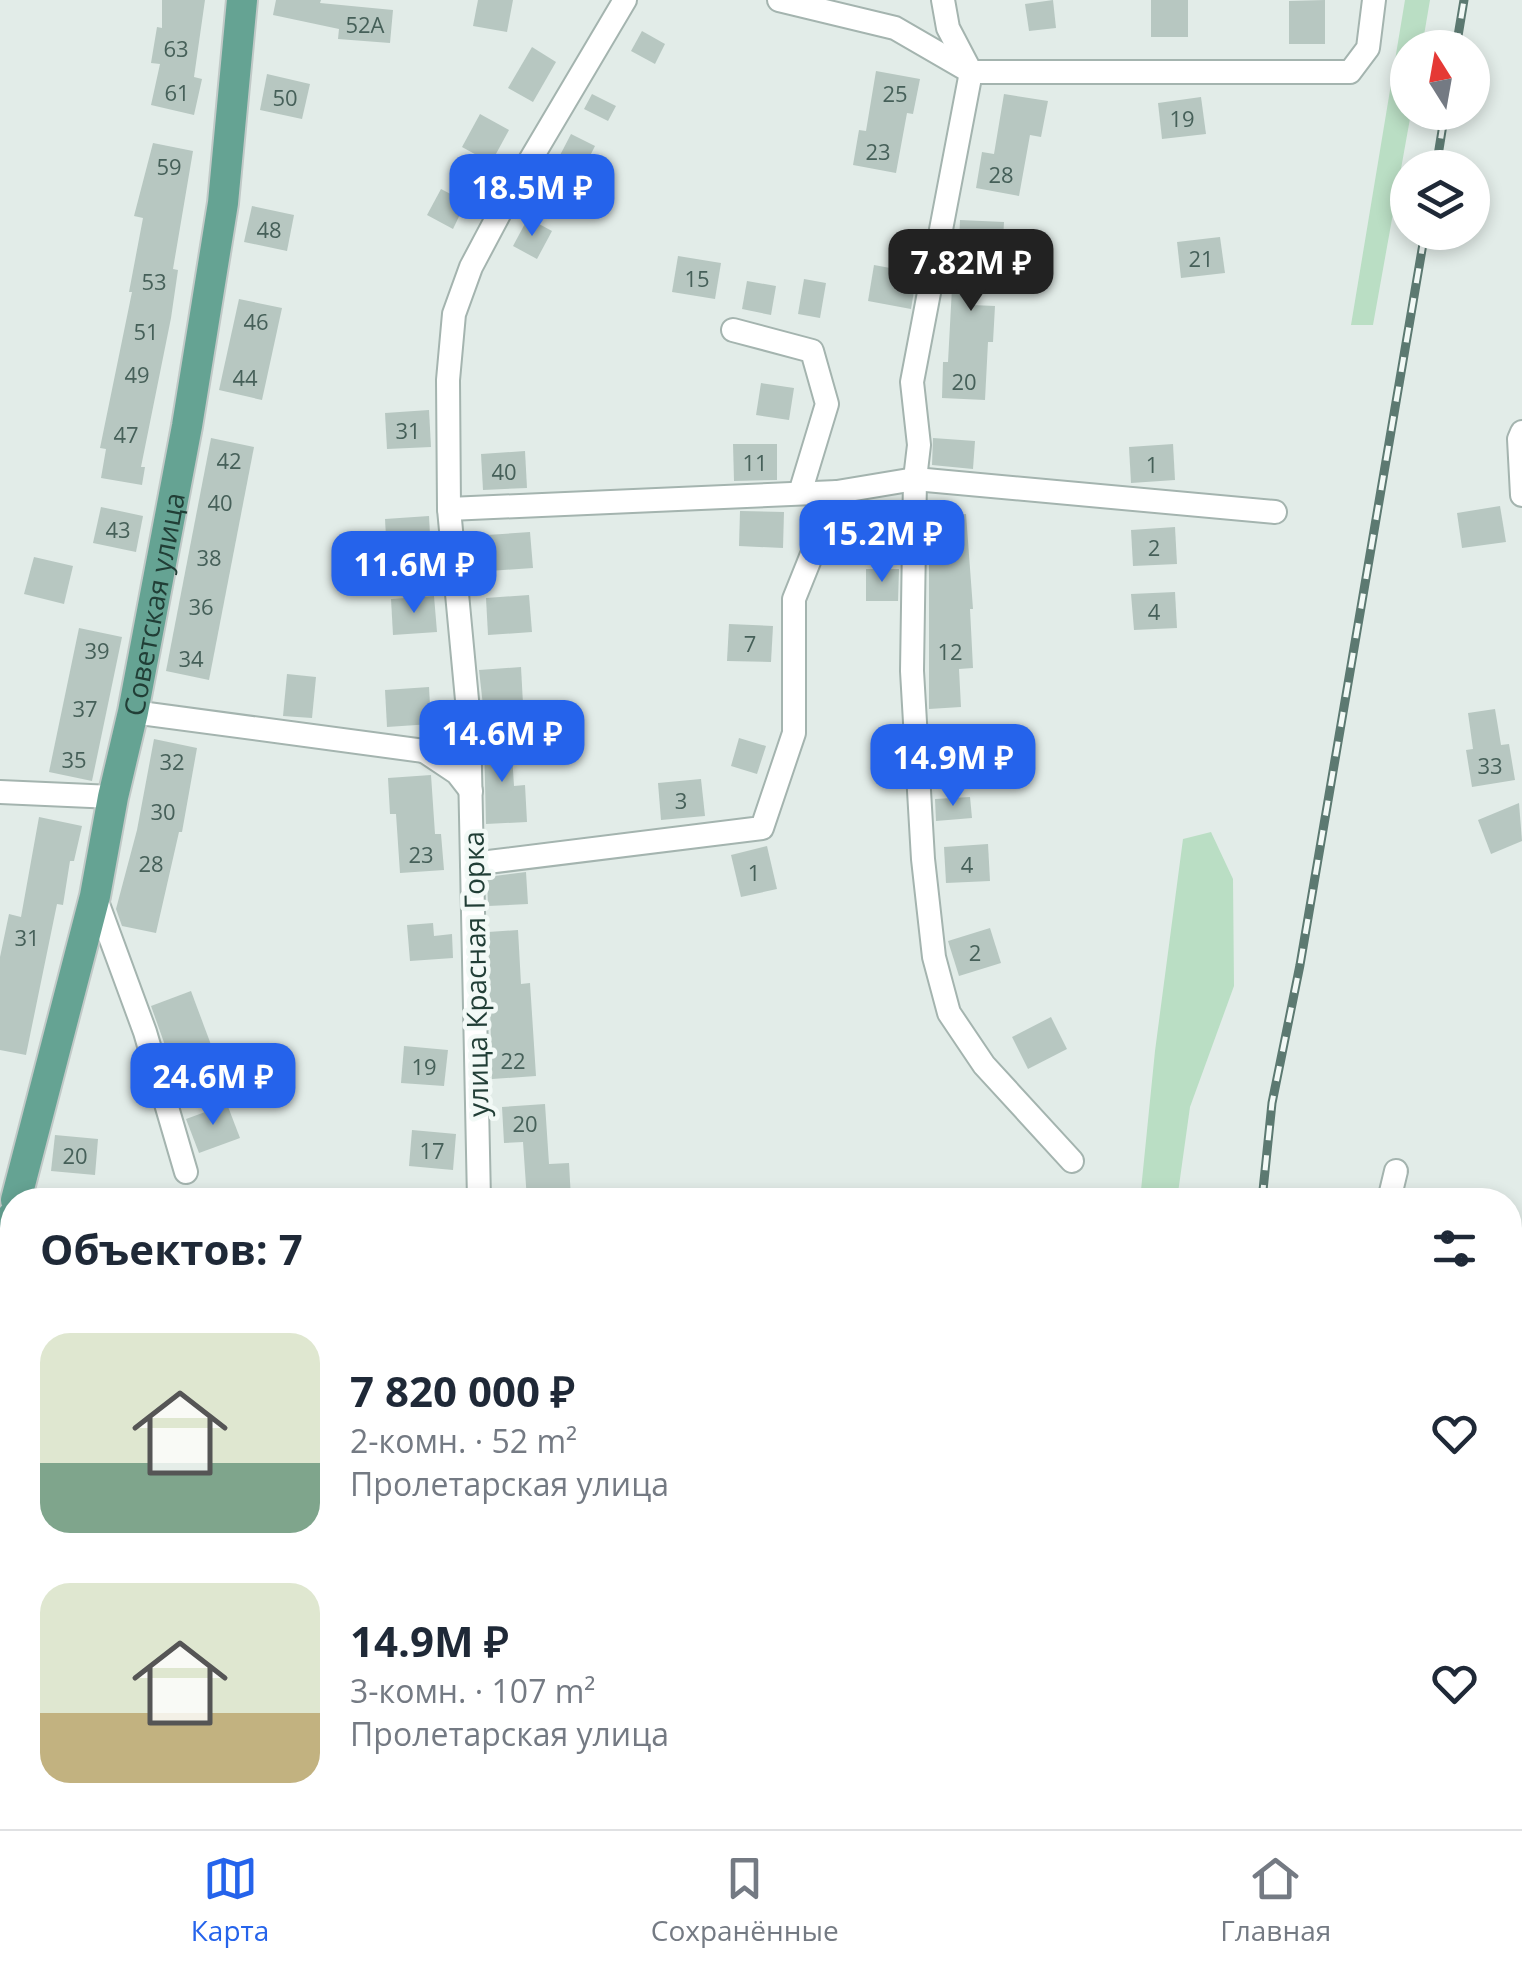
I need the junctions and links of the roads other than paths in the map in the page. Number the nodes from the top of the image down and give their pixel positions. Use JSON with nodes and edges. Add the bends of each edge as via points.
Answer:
{"nodes":[{"id":1,"x":242,"y":0,"type":"edge"},
{"id":2,"x":625,"y":0,"type":"edge"},
{"id":3,"x":778,"y":0,"type":"edge"},
{"id":4,"x":943,"y":0,"type":"edge"},
{"id":5,"x":1374,"y":0,"type":"edge"},
{"id":6,"x":971,"y":72,"type":"junction"},
{"id":7,"x":733,"y":330,"type":"dead end"},
{"id":8,"x":1522,"y":432,"type":"edge"},
{"id":9,"x":915,"y":479,"type":"junction"},
{"id":10,"x":800,"y":492,"type":"junction"},
{"id":11,"x":836,"y":492,"type":"junction"},
{"id":12,"x":1522,"y":495,"type":"edge"},
{"id":13,"x":449,"y":509,"type":"junction"},
{"id":14,"x":1275,"y":512,"type":"dead end"},
{"id":15,"x":133,"y":712,"type":"junction"},
{"id":16,"x":469,"y":721,"type":"junction"},
{"id":17,"x":424,"y":751,"type":"junction"},
{"id":18,"x":470,"y":791,"type":"junction"},
{"id":19,"x":0,"y":792,"type":"edge"},
{"id":20,"x":113,"y":797,"type":"junction"},
{"id":21,"x":472,"y":864,"type":"junction"},
{"id":22,"x":95,"y":896,"type":"junction"},
{"id":23,"x":1072,"y":1161,"type":"dead end"},
{"id":24,"x":1396,"y":1170,"type":"dead end"},
{"id":25,"x":186,"y":1172,"type":"dead end"},
{"id":26,"x":19,"y":1188,"type":"edge"},
{"id":27,"x":479,"y":1188,"type":"edge"},
{"id":28,"x":1392,"y":1188,"type":"edge"}],
"edges":[{"from":1,"to":15,"type":"main road","name":"Советская улица","via":[[223,202]]},
{"from":2,"to":13,"type":"street","name":"улица Красная Горка","via":[[506,201],[454,314]]},
{"from":3,"to":6,"type":"street","via":[[894,28]]},
{"from":4,"to":6,"type":"street","via":[[948,28]]},
{"from":5,"to":6,"type":"street","via":[[1368,48],[1350,72]]},
{"from":6,"to":9,"type":"street","via":[[912,382],[920,444]]},
{"from":7,"to":10,"type":"street","via":[[812,351],[826,404]]},
{"from":8,"to":12,"type":"street"},
{"from":9,"to":11,"type":"street"},
{"from":9,"to":14,"type":"street"},
{"from":9,"to":23,"type":"street","via":[[912,671],[934,957],[950,1013],[984,1065]]},
{"from":10,"to":11,"type":"street"},
{"from":10,"to":13,"type":"street"},
{"from":11,"to":21,"type":"street","via":[[794,599],[794,733],[762,828]]},
{"from":13,"to":16,"type":"street","name":"улица Красная Горка"},
{"from":15,"to":17,"type":"street"},
{"from":15,"to":20,"type":"main road","name":"Советская улица"},
{"from":16,"to":17,"type":"street","via":[[448,744]]},
{"from":16,"to":18,"type":"street","name":"улица Красная Горка"},
{"from":17,"to":18,"type":"street"},
{"from":18,"to":21,"type":"street","name":"улица Красная Горка"},
{"from":19,"to":20,"type":"street"},
{"from":20,"to":22,"type":"main road","name":"Советская улица"},
{"from":21,"to":27,"type":"street","name":"улица Красная Горка"},
{"from":22,"to":25,"type":"street","via":[[146,1032]]},
{"from":22,"to":26,"type":"main road","name":"Советская улица"},
{"from":24,"to":28,"type":"street"}]}
